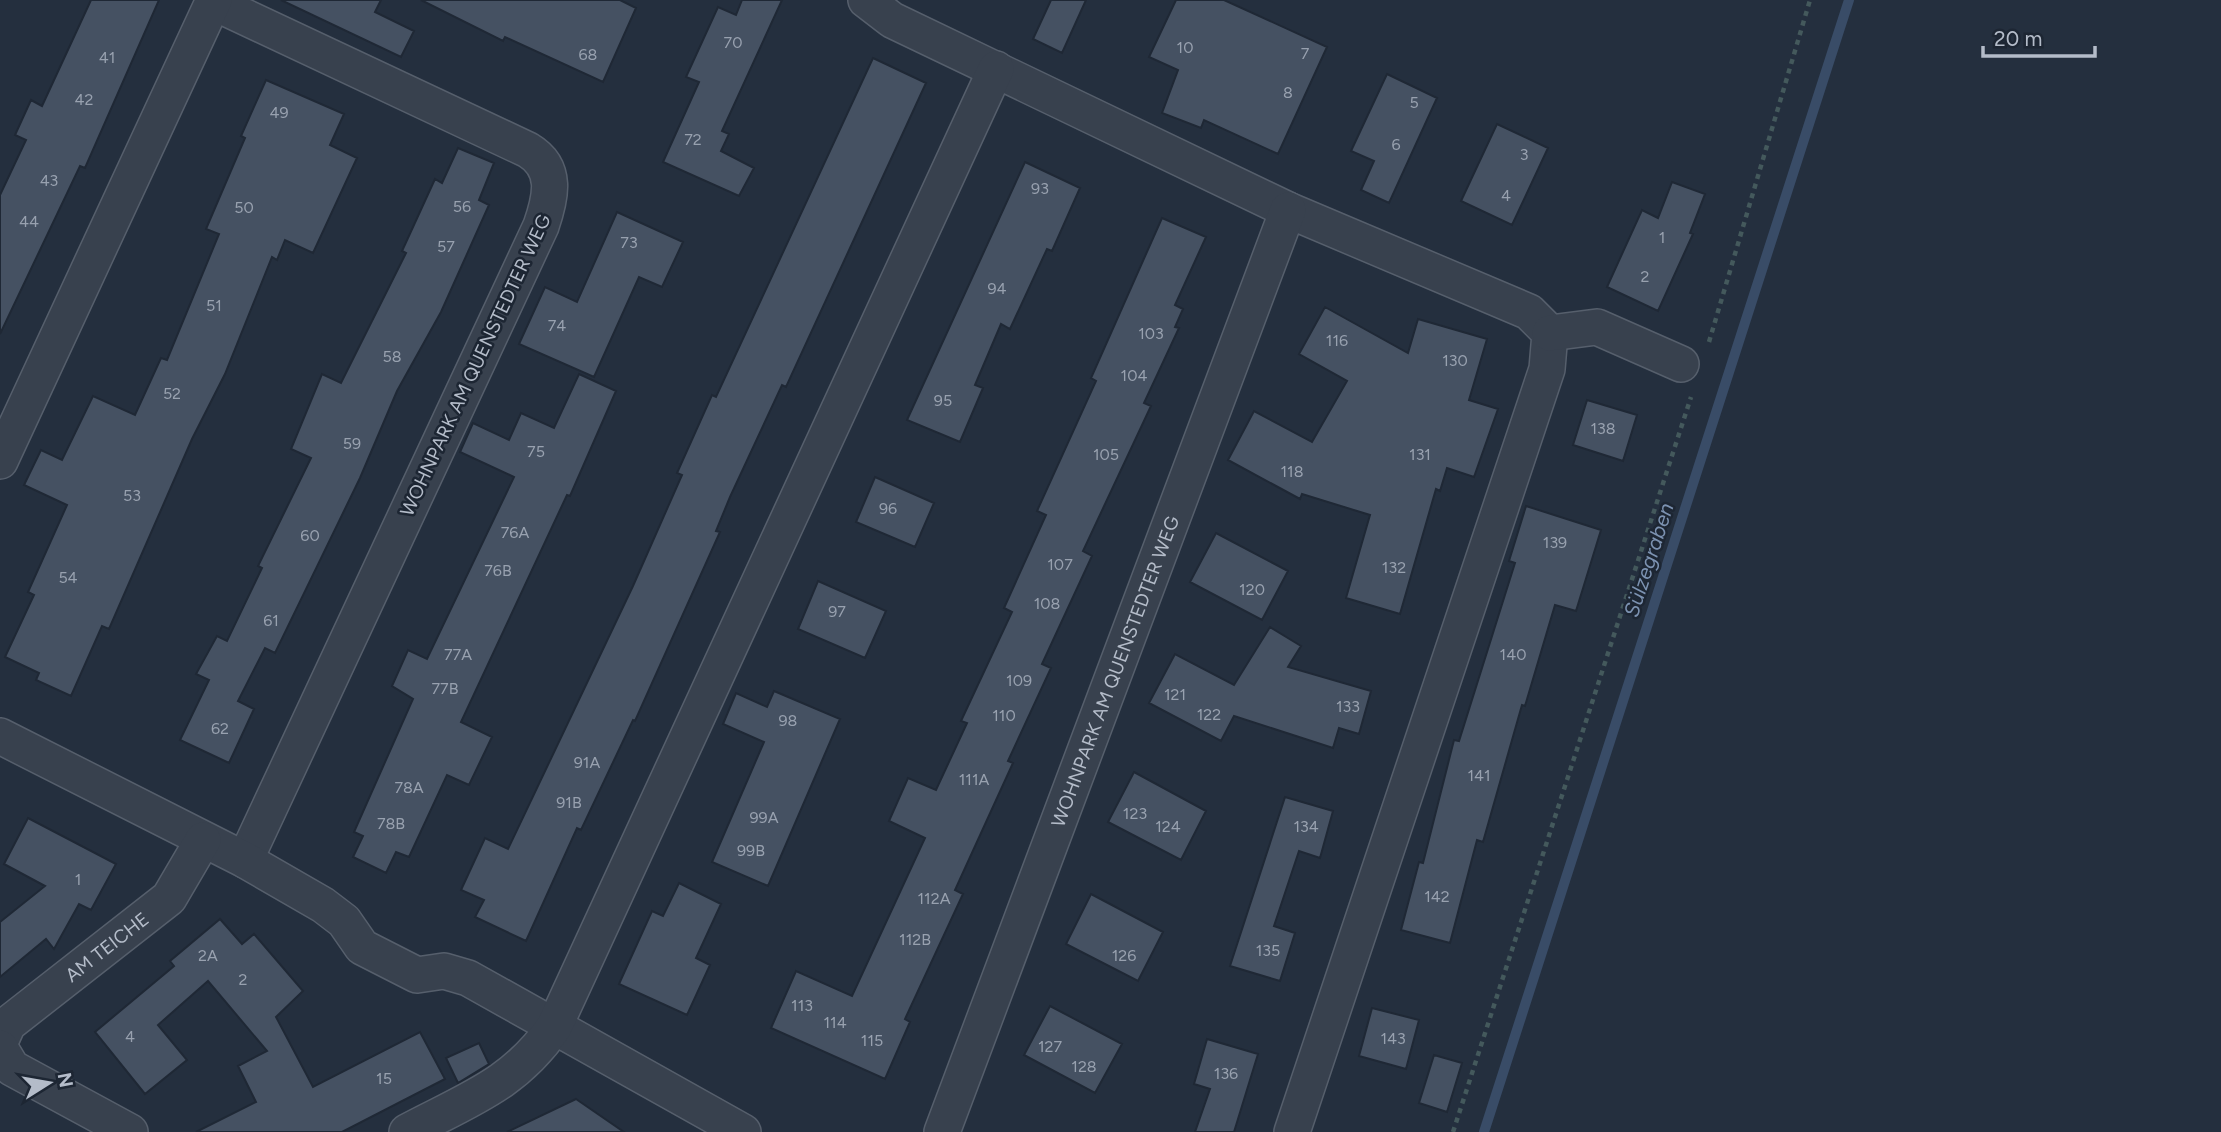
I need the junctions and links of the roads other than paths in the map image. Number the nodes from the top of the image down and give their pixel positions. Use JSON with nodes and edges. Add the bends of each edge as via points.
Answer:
{"nodes":[{"id":1,"x":866,"y":0,"type":"edge"},
{"id":2,"x":214,"y":1,"type":"edge"},
{"id":3,"x":996,"y":69,"type":"junction"},
{"id":4,"x":1288,"y":210,"type":"junction"},
{"id":5,"x":1550,"y":333,"type":"junction"},
{"id":6,"x":1694,"y":354,"type":"road end"},
{"id":7,"x":0,"y":461,"type":"edge"},
{"id":8,"x":0,"y":736,"type":"edge"},
{"id":9,"x":203,"y":840,"type":"junction"},
{"id":10,"x":245,"y":860,"type":"junction"},
{"id":11,"x":554,"y":1027,"type":"junction"},
{"id":12,"x":0,"y":1042,"type":"edge"},
{"id":13,"x":0,"y":1048,"type":"edge"},
{"id":14,"x":130,"y":1132,"type":"edge"},
{"id":15,"x":407,"y":1132,"type":"edge"},
{"id":16,"x":743,"y":1132,"type":"edge"},
{"id":17,"x":942,"y":1132,"type":"edge"},
{"id":18,"x":1292,"y":1132,"type":"edge"}],
"edges":[{"from":1,"to":3,"type":"street","via":[[892,20]]},
{"from":2,"to":7,"type":"street","name":"WOHNPARK AM QUENSTEDTER WEG"},
{"from":2,"to":10,"type":"street","name":"WOHNPARK AM QUENSTEDTER WEG","via":[[528,150],[541,158],[549,174],[551,197]]},
{"from":3,"to":4,"type":"street"},
{"from":3,"to":11,"type":"street"},
{"from":4,"to":5,"type":"street","via":[[1529,312]]},
{"from":4,"to":17,"type":"street","name":"WOHNPARK AM QUENSTEDTER WEG"},
{"from":5,"to":6,"type":"street","via":[[1597,327]]},
{"from":5,"to":18,"type":"street","via":[[1547,369]]},
{"from":8,"to":9,"type":"street"},
{"from":9,"to":10,"type":"street"},
{"from":9,"to":12,"type":"street","name":"AM TEICHE","via":[[169,898],[8,1024]]},
{"from":10,"to":11,"type":"street","via":[[344,920],[362,947],[418,975],[444,971],[468,978]]},
{"from":11,"to":15,"type":"street","via":[[535,1055],[509,1078]]},
{"from":11,"to":16,"type":"street"},
{"from":13,"to":14,"type":"street","via":[[12,1068]]}]}
